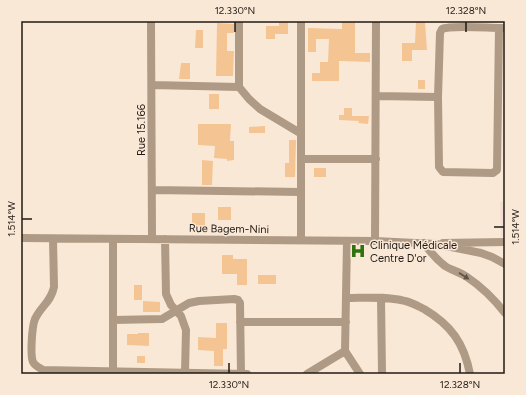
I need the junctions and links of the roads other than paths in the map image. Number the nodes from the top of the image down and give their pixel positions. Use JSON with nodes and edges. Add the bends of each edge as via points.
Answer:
{"nodes":[{"id":1,"x":151,"y":21,"type":"edge"},
{"id":2,"x":239,"y":21,"type":"edge"},
{"id":3,"x":301,"y":21,"type":"edge"},
{"id":4,"x":376,"y":21,"type":"edge"},
{"id":5,"x":457,"y":24,"type":"edge"},
{"id":6,"x":503,"y":26,"type":"edge"},
{"id":7,"x":152,"y":85,"type":"junction"},
{"id":8,"x":239,"y":87,"type":"junction"},
{"id":9,"x":376,"y":96,"type":"junction"},
{"id":10,"x":438,"y":97,"type":"junction"},
{"id":11,"x":300,"y":133,"type":"junction"},
{"id":12,"x":301,"y":159,"type":"junction"},
{"id":13,"x":376,"y":159,"type":"junction"},
{"id":14,"x":153,"y":190,"type":"junction"},
{"id":15,"x":300,"y":192,"type":"junction"},
{"id":16,"x":21,"y":238,"type":"edge"},
{"id":17,"x":53,"y":239,"type":"junction"},
{"id":18,"x":113,"y":239,"type":"junction"},
{"id":19,"x":152,"y":239,"type":"junction"},
{"id":20,"x":165,"y":239,"type":"junction"},
{"id":21,"x":301,"y":240,"type":"junction"},
{"id":22,"x":347,"y":241,"type":"junction"},
{"id":23,"x":375,"y":241,"type":"junction"},
{"id":24,"x":505,"y":242,"type":"edge"},
{"id":25,"x":424,"y":243,"type":"junction"},
{"id":26,"x":436,"y":244,"type":"junction"},
{"id":27,"x":505,"y":264,"type":"edge"},
{"id":28,"x":346,"y":298,"type":"junction"},
{"id":29,"x":381,"y":298,"type":"junction"},
{"id":30,"x":177,"y":311,"type":"junction"},
{"id":31,"x":505,"y":313,"type":"edge"},
{"id":32,"x":113,"y":320,"type":"junction"},
{"id":33,"x":240,"y":322,"type":"junction"},
{"id":34,"x":346,"y":322,"type":"junction"},
{"id":35,"x":345,"y":351,"type":"junction"},
{"id":36,"x":52,"y":372,"type":"edge"},
{"id":37,"x":185,"y":372,"type":"junction"},
{"id":38,"x":113,"y":373,"type":"edge"},
{"id":39,"x":241,"y":374,"type":"edge"},
{"id":40,"x":247,"y":374,"type":"edge"},
{"id":41,"x":307,"y":374,"type":"edge"},
{"id":42,"x":360,"y":374,"type":"edge"},
{"id":43,"x":382,"y":374,"type":"edge"},
{"id":44,"x":470,"y":374,"type":"edge"}],
"edges":[{"from":1,"to":7,"type":"street","name":"Rue 15.166"},
{"from":2,"to":8,"type":"street"},
{"from":3,"to":11,"type":"street"},
{"from":4,"to":9,"type":"street"},
{"from":5,"to":6,"type":"street"},
{"from":5,"to":10,"type":"street","via":[[445,27],[440,33]]},
{"from":6,"to":10,"type":"street","via":[[495,172],[441,170]]},
{"from":7,"to":8,"type":"street"},
{"from":7,"to":14,"type":"street","name":"Rue 15.166"},
{"from":8,"to":11,"type":"street","via":[[260,109]]},
{"from":9,"to":10,"type":"street"},
{"from":9,"to":13,"type":"street"},
{"from":11,"to":12,"type":"street"},
{"from":12,"to":13,"type":"street"},
{"from":12,"to":15,"type":"street"},
{"from":13,"to":23,"type":"street"},
{"from":14,"to":15,"type":"street"},
{"from":14,"to":19,"type":"street","name":"Rue 15.166"},
{"from":15,"to":21,"type":"street"},
{"from":16,"to":17,"type":"street","name":"Rue Bagem-Nini"},
{"from":17,"to":18,"type":"street","name":"Rue Bagem-Nini"},
{"from":17,"to":36,"type":"street","via":[[54,287],[52,297],[35,320],[32,352],[34,363],[39,368]]},
{"from":18,"to":19,"type":"street","name":"Rue Bagem-Nini"},
{"from":18,"to":32,"type":"street"},
{"from":19,"to":20,"type":"street","name":"Rue Bagem-Nini"},
{"from":20,"to":21,"type":"street","name":"Rue Bagem-Nini"},
{"from":20,"to":30,"type":"street","via":[[166,294]]},
{"from":21,"to":22,"type":"street","name":"Rue Bagem-Nini"},
{"from":22,"to":23,"type":"street","name":"Rue Bagem-Nini"},
{"from":22,"to":28,"type":"street"},
{"from":23,"to":25,"type":"street","name":"Rue Bagem-Nini"},
{"from":24,"to":26,"type":"street"},
{"from":25,"to":26,"type":"street","name":"Rue Bagem-Nini"},
{"from":25,"to":31,"type":"street","one_way":true,"via":[[433,256],[446,267],[467,277],[493,297]]},
{"from":26,"to":27,"type":"street","via":[[481,253]]},
{"from":28,"to":29,"type":"street"},
{"from":28,"to":34,"type":"street"},
{"from":29,"to":43,"type":"street"},
{"from":29,"to":44,"type":"street","via":[[406,301],[437,316],[451,329],[462,349]]},
{"from":30,"to":32,"type":"street","via":[[162,319]]},
{"from":30,"to":33,"type":"street","via":[[189,303],[234,299],[240,303]]},
{"from":30,"to":37,"type":"street","via":[[186,330]]},
{"from":32,"to":38,"type":"street"},
{"from":33,"to":34,"type":"street"},
{"from":33,"to":39,"type":"street"},
{"from":34,"to":35,"type":"street"},
{"from":35,"to":41,"type":"street"},
{"from":35,"to":42,"type":"street"},
{"from":36,"to":38,"type":"street"},
{"from":37,"to":38,"type":"street"},
{"from":37,"to":39,"type":"street"},
{"from":39,"to":40,"type":"street"}]}
